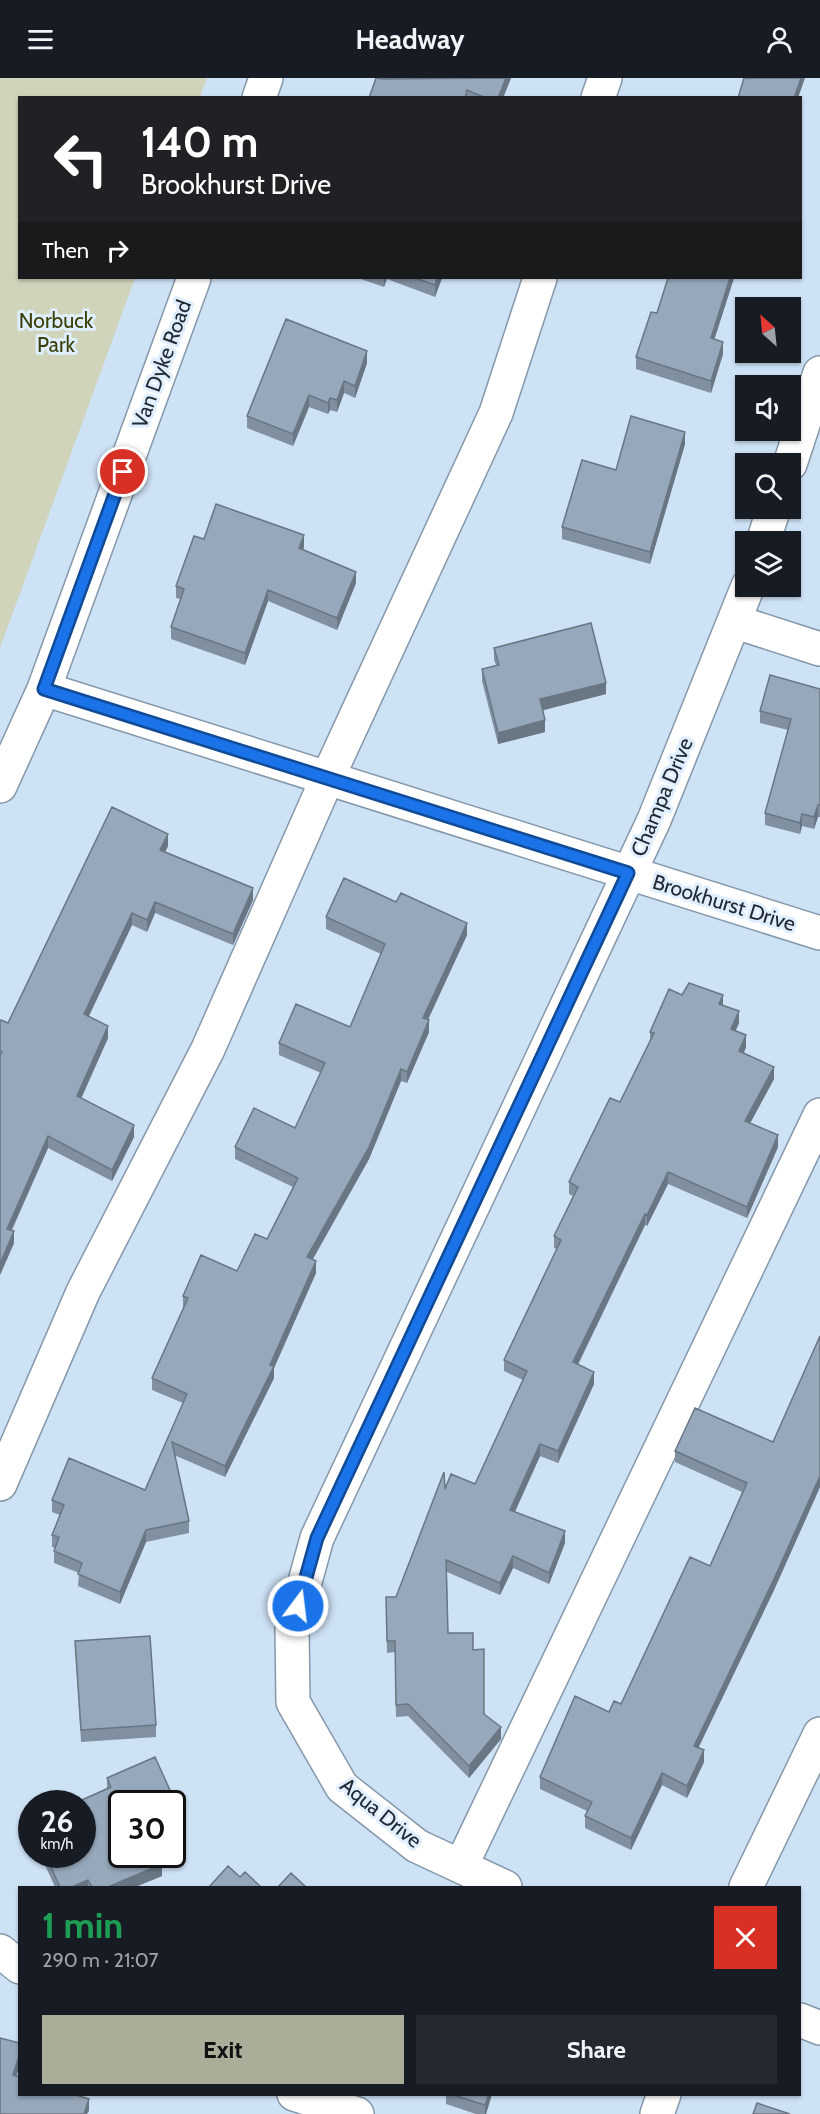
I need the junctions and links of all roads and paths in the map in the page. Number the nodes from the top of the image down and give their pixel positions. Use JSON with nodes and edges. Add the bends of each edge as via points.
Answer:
{"nodes":[{"id":1,"x":266,"y":78,"type":"edge"},
{"id":2,"x":605,"y":78,"type":"edge"},
{"id":3,"x":260,"y":96,"type":"edge"},
{"id":4,"x":599,"y":96,"type":"edge"},
{"id":5,"x":194,"y":279,"type":"edge"},
{"id":6,"x":540,"y":279,"type":"edge"},
{"id":7,"x":820,"y":377,"type":"edge"},
{"id":8,"x":794,"y":453,"type":"edge"},
{"id":9,"x":744,"y":597,"type":"edge"},
{"id":10,"x":736,"y":622,"type":"junction"},
{"id":11,"x":820,"y":649,"type":"edge"},
{"id":12,"x":44,"y":689,"type":"junction"},
{"id":13,"x":327,"y":779,"type":"junction"},
{"id":14,"x":0,"y":786,"type":"edge"},
{"id":15,"x":628,"y":873,"type":"junction"},
{"id":16,"x":820,"y":933,"type":"edge"},
{"id":17,"x":820,"y":1115,"type":"edge"},
{"id":18,"x":0,"y":1484,"type":"edge"},
{"id":19,"x":292,"y":1629,"type":"joint"},
{"id":20,"x":818,"y":1747,"type":"edge"},
{"id":21,"x":461,"y":1866,"type":"junction"},
{"id":22,"x":503,"y":1886,"type":"edge"},
{"id":23,"x":747,"y":1886,"type":"edge"},
{"id":24,"x":0,"y":1951,"type":"edge"},
{"id":25,"x":18,"y":1965,"type":"edge"},
{"id":26,"x":801,"y":2020,"type":"edge"},
{"id":27,"x":820,"y":2028,"type":"edge"},
{"id":28,"x":300,"y":2096,"type":"edge"},
{"id":29,"x":663,"y":2096,"type":"edge"},
{"id":30,"x":357,"y":2114,"type":"edge"},
{"id":31,"x":657,"y":2114,"type":"edge"}],
"edges":[{"from":1,"to":3,"type":"street"},
{"from":2,"to":4,"type":"street"},
{"from":5,"to":12,"type":"street","name":"Van Dyke Road"},
{"from":6,"to":13,"type":"street","via":[[496,413]]},
{"from":7,"to":8,"type":"street"},
{"from":9,"to":10,"type":"street","name":"Champa Drive"},
{"from":10,"to":11,"type":"street"},
{"from":10,"to":15,"type":"street","name":"Champa Drive"},
{"from":12,"to":13,"type":"street","name":"Brookhurst Drive"},
{"from":12,"to":14,"type":"street","name":"Van Dyke Road"},
{"from":13,"to":15,"type":"street","name":"Brookhurst Drive"},
{"from":13,"to":18,"type":"street","via":[[208,1049],[83,1292]]},
{"from":15,"to":16,"type":"street","name":"Brookhurst Drive"},
{"from":15,"to":19,"type":"street","name":"Champa Drive","via":[[317,1538]]},
{"from":17,"to":21,"type":"street"},
{"from":19,"to":21,"type":"street","name":"Aqua Drive","via":[[293,1702],[342,1787],[417,1846]]},
{"from":20,"to":23,"type":"street"},
{"from":21,"to":22,"type":"street","name":"Aqua Drive"},
{"from":24,"to":25,"type":"street"},
{"from":26,"to":27,"type":"street"},
{"from":28,"to":30,"type":"street"},
{"from":29,"to":31,"type":"street"}]}
